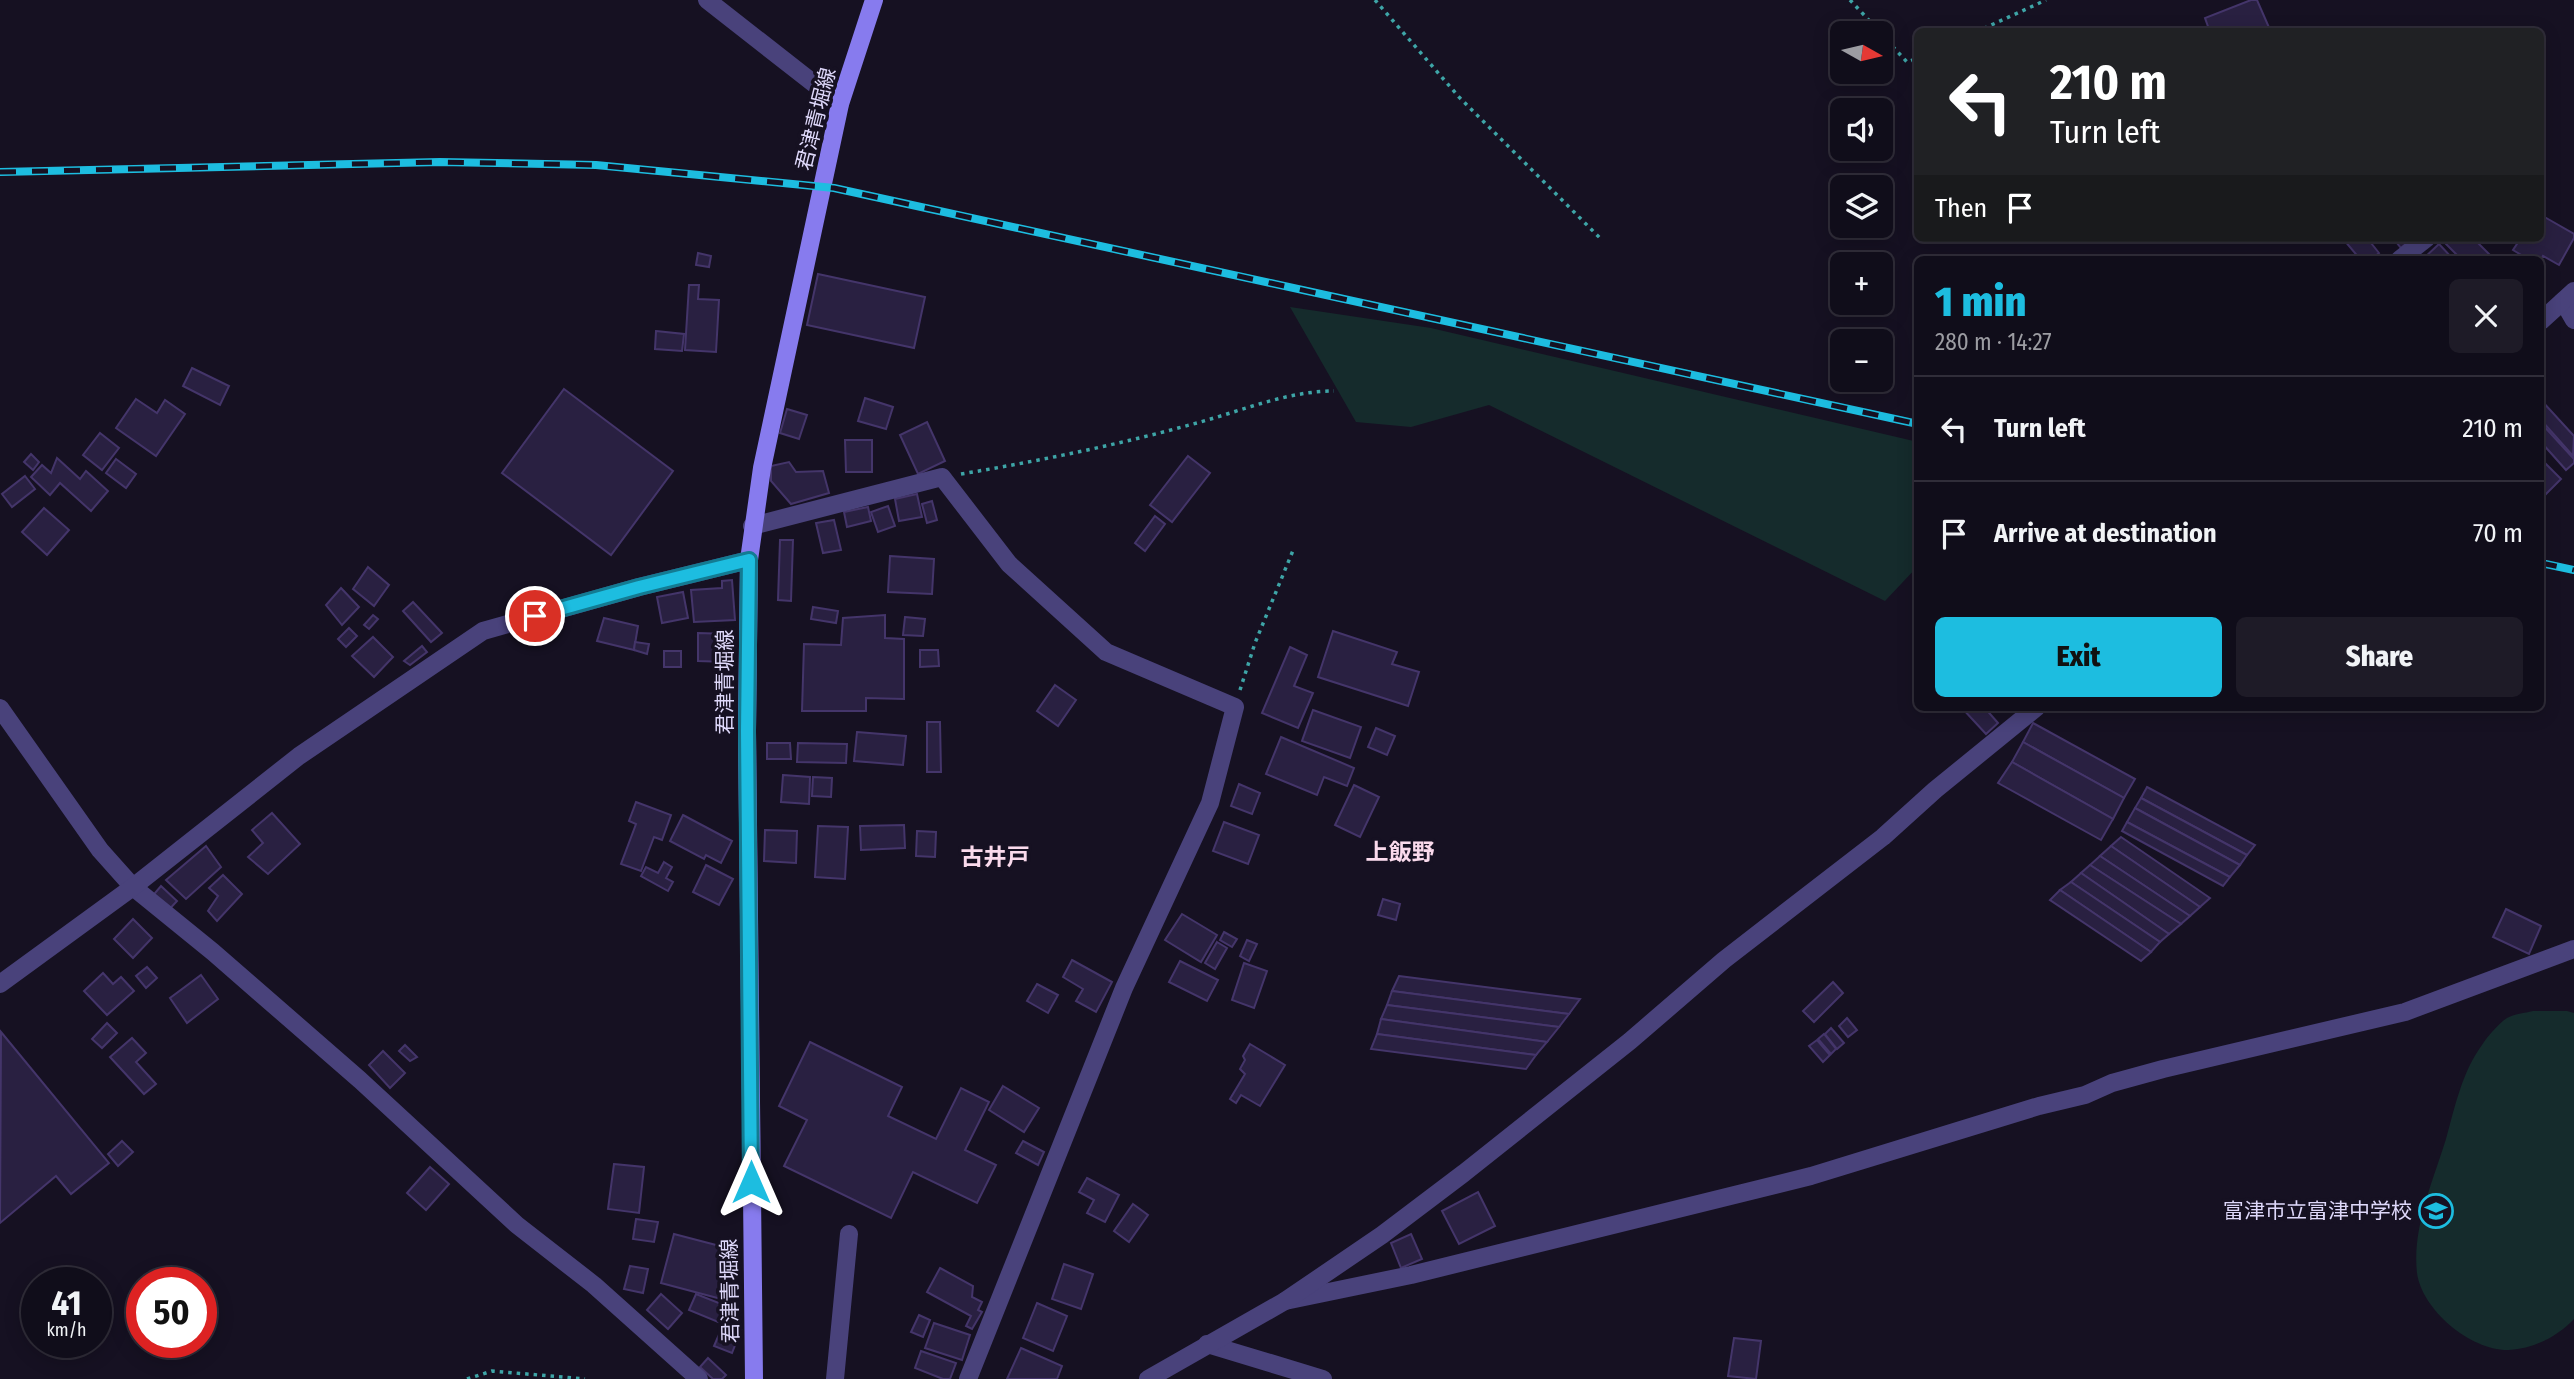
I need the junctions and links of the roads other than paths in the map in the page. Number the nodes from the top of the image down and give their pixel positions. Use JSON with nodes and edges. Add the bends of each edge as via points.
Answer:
{"nodes":[{"id":1,"x":707,"y":0,"type":"edge"},
{"id":2,"x":874,"y":0,"type":"edge"},
{"id":3,"x":841,"y":104,"type":"junction"},
{"id":4,"x":2422,"y":242,"type":"edge"},
{"id":5,"x":2404,"y":256,"type":"edge"},
{"id":6,"x":2568,"y":296,"type":"edge"},
{"id":7,"x":2544,"y":318,"type":"edge"},
{"id":8,"x":2574,"y":320,"type":"edge"},
{"id":9,"x":752,"y":526,"type":"junction"},
{"id":10,"x":749,"y":560,"type":"junction"},
{"id":11,"x":0,"y":708,"type":"edge"},
{"id":12,"x":2031,"y":711,"type":"edge"},
{"id":13,"x":133,"y":887,"type":"junction"},
{"id":14,"x":2574,"y":949,"type":"edge"},
{"id":15,"x":0,"y":984,"type":"edge"},
{"id":16,"x":849,"y":1234,"type":"dead end"},
{"id":17,"x":1284,"y":1301,"type":"junction"},
{"id":18,"x":1207,"y":1344,"type":"junction"},
{"id":19,"x":699,"y":1379,"type":"edge"},
{"id":20,"x":754,"y":1379,"type":"edge"},
{"id":21,"x":835,"y":1379,"type":"edge"},
{"id":22,"x":968,"y":1379,"type":"edge"},
{"id":23,"x":1148,"y":1379,"type":"edge"},
{"id":24,"x":1323,"y":1379,"type":"edge"}],
"edges":[{"from":1,"to":3,"type":"street"},
{"from":2,"to":3,"type":"main road","name":"君津青堀線"},
{"from":3,"to":9,"type":"main road","name":"君津青堀線"},
{"from":4,"to":5,"type":"street"},
{"from":6,"to":7,"type":"street"},
{"from":6,"to":8,"type":"street"},
{"from":9,"to":10,"type":"main road","name":"君津青堀線"},
{"from":9,"to":22,"type":"street","via":[[942,477],[1009,564],[1106,652],[1234,707],[1210,803],[1124,988]]},
{"from":10,"to":13,"type":"street","via":[[483,631],[299,756]]},
{"from":10,"to":20,"type":"main road","name":"君津青堀線"},
{"from":11,"to":13,"type":"street","via":[[100,850]]},
{"from":12,"to":17,"type":"street","via":[[1464,1173]]},
{"from":13,"to":15,"type":"street"},
{"from":13,"to":19,"type":"street"},
{"from":14,"to":17,"type":"street","via":[[2405,1012],[2112,1083],[1811,1176],[1411,1275]]},
{"from":16,"to":21,"type":"street"},
{"from":17,"to":18,"type":"street"},
{"from":18,"to":23,"type":"street"},
{"from":18,"to":24,"type":"street"}]}
